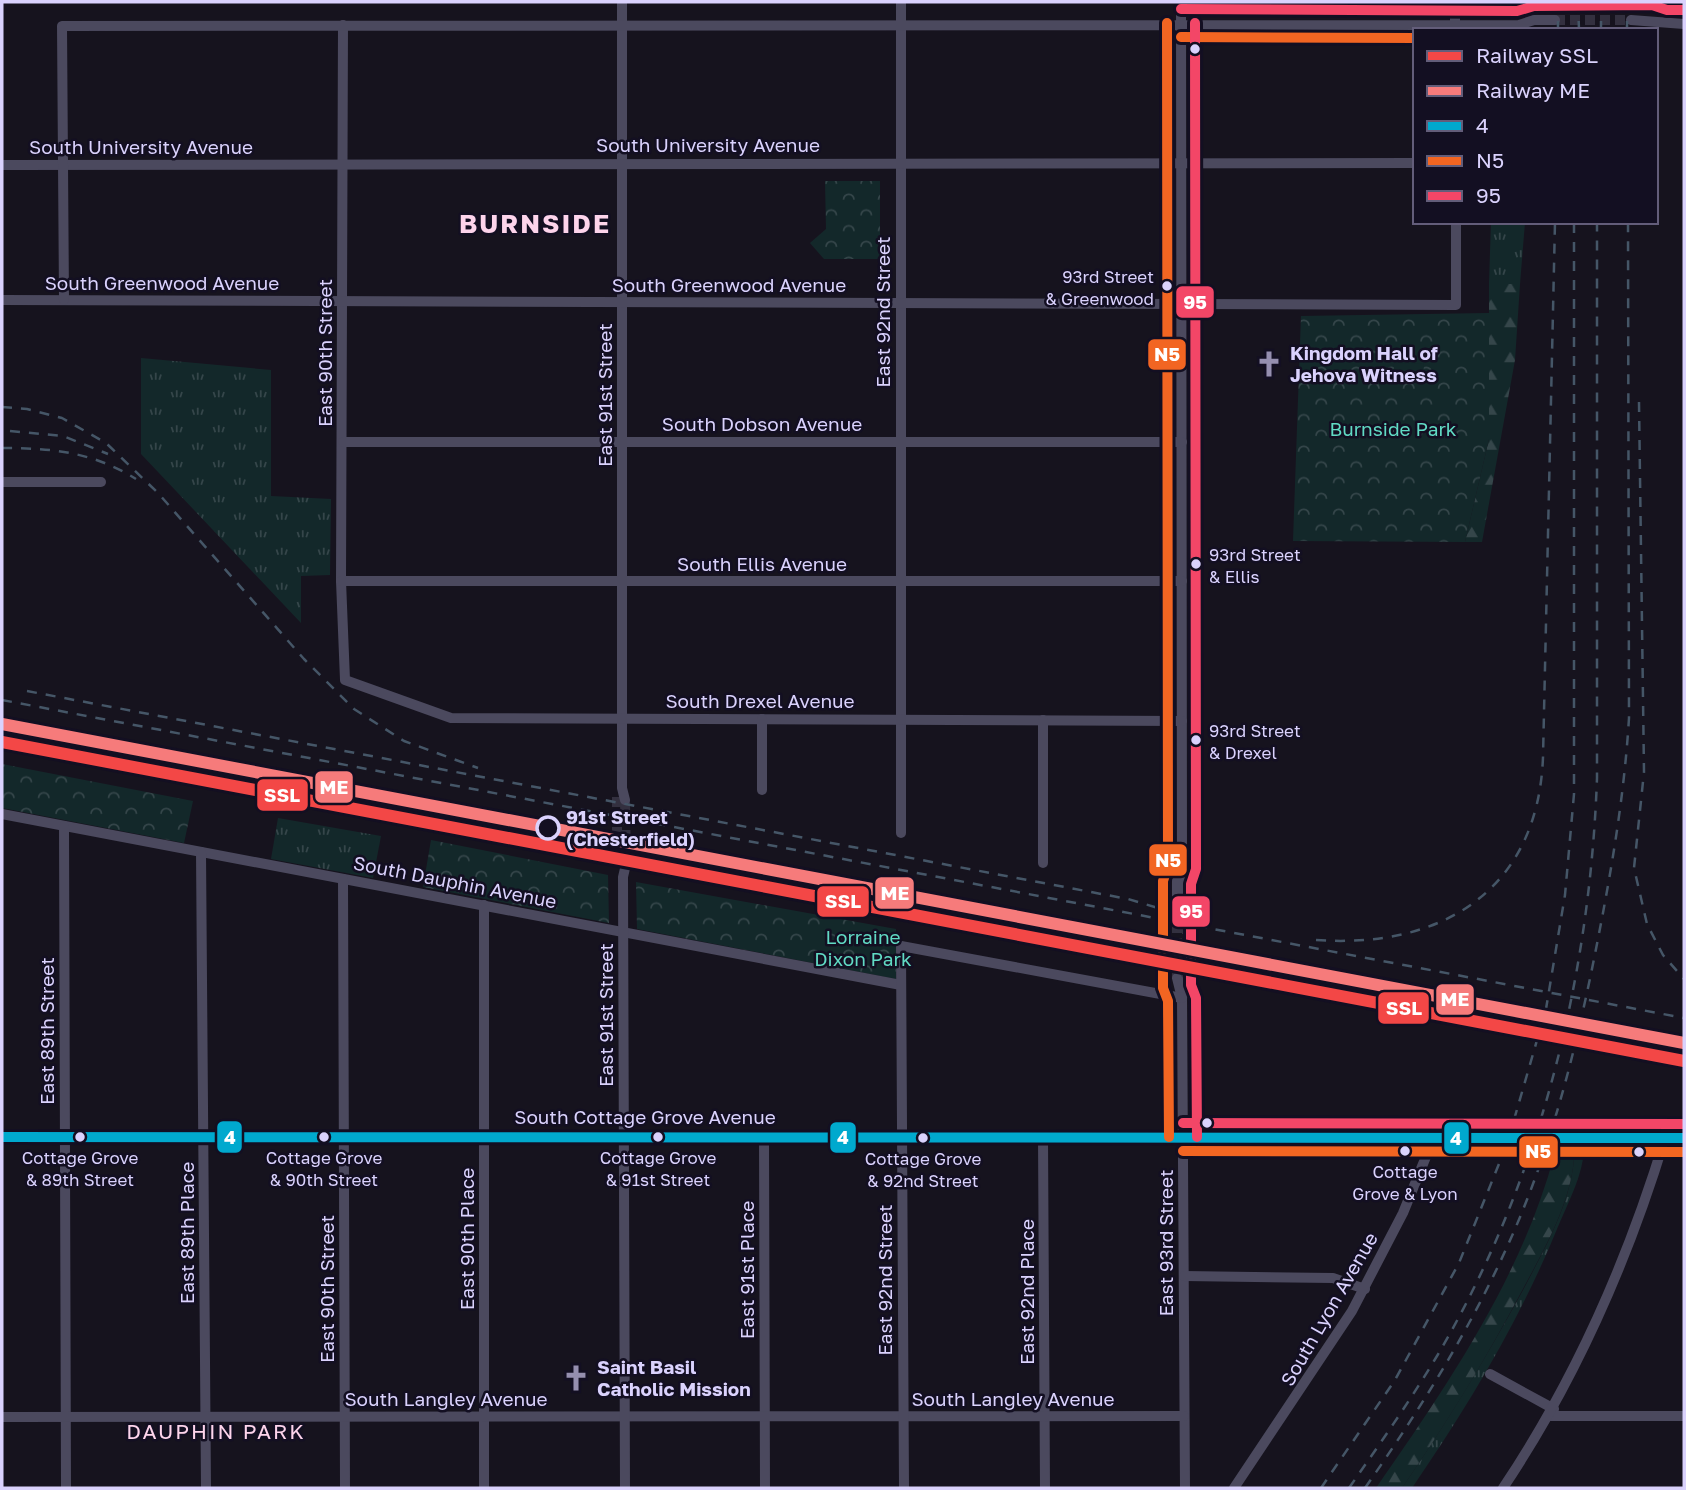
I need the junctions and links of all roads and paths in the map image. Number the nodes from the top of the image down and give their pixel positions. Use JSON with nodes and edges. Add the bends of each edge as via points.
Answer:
{"nodes":[{"id":1,"x":622,"y":2,"type":"edge"},
{"id":2,"x":901,"y":2,"type":"edge"},
{"id":3,"x":1181,"y":2,"type":"edge"},
{"id":4,"x":1455,"y":2,"type":"edge"},
{"id":5,"x":1555,"y":20,"type":"tunnel mouth"},
{"id":6,"x":1631,"y":20,"type":"tunnel mouth"},
{"id":7,"x":901,"y":23,"type":"junction"},
{"id":8,"x":1181,"y":23,"type":"junction"},
{"id":9,"x":622,"y":24,"type":"junction"},
{"id":10,"x":1664,"y":24,"type":"junction"},
{"id":11,"x":1684,"y":24,"type":"edge"},
{"id":12,"x":343,"y":25,"type":"junction"},
{"id":13,"x":1519,"y":25,"type":"junction"},
{"id":14,"x":1455,"y":27,"type":"edge"},
{"id":15,"x":1527,"y":28,"type":"edge"},
{"id":16,"x":1653,"y":28,"type":"edge"},
{"id":17,"x":343,"y":162,"type":"junction"},
{"id":18,"x":622,"y":163,"type":"junction"},
{"id":19,"x":901,"y":163,"type":"junction"},
{"id":20,"x":1181,"y":163,"type":"junction"},
{"id":21,"x":1413,"y":163,"type":"edge"},
{"id":22,"x":2,"y":165,"type":"edge"},
{"id":23,"x":63,"y":165,"type":"junction"},
{"id":24,"x":1456,"y":224,"type":"edge"},
{"id":25,"x":2,"y":300,"type":"edge"},
{"id":26,"x":64,"y":300,"type":"junction"},
{"id":27,"x":342,"y":301,"type":"junction"},
{"id":28,"x":622,"y":302,"type":"junction"},
{"id":29,"x":901,"y":303,"type":"junction"},
{"id":30,"x":1181,"y":304,"type":"junction"},
{"id":31,"x":343,"y":442,"type":"junction"},
{"id":32,"x":622,"y":442,"type":"junction"},
{"id":33,"x":901,"y":442,"type":"junction"},
{"id":34,"x":1182,"y":442,"type":"junction"},
{"id":35,"x":2,"y":482,"type":"edge"},
{"id":36,"x":101,"y":482,"type":"dead end"},
{"id":37,"x":341,"y":581,"type":"junction"},
{"id":38,"x":622,"y":581,"type":"junction"},
{"id":39,"x":901,"y":581,"type":"junction"},
{"id":40,"x":1182,"y":582,"type":"junction"},
{"id":41,"x":345,"y":680,"type":"joint"},
{"id":42,"x":622,"y":718,"type":"junction"},
{"id":43,"x":762,"y":719,"type":"junction"},
{"id":44,"x":901,"y":720,"type":"junction"},
{"id":45,"x":1043,"y":720,"type":"junction"},
{"id":46,"x":1182,"y":721,"type":"junction"},
{"id":47,"x":762,"y":790,"type":"dead end"},
{"id":48,"x":622,"y":795,"type":"tunnel mouth"},
{"id":49,"x":2,"y":814,"type":"edge"},
{"id":50,"x":64,"y":826,"type":"junction"},
{"id":51,"x":901,"y":833,"type":"dead end"},
{"id":52,"x":201,"y":852,"type":"junction"},
{"id":53,"x":622,"y":863,"type":"tunnel mouth"},
{"id":54,"x":1043,"y":863,"type":"dead end"},
{"id":55,"x":343,"y":879,"type":"junction"},
{"id":56,"x":1182,"y":904,"type":"tunnel mouth"},
{"id":57,"x":484,"y":905,"type":"junction"},
{"id":58,"x":623,"y":932,"type":"junction"},
{"id":59,"x":1182,"y":979,"type":"tunnel mouth"},
{"id":60,"x":901,"y":985,"type":"junction"},
{"id":61,"x":1182,"y":998,"type":"junction"},
{"id":62,"x":764,"y":1136,"type":"junction"},
{"id":63,"x":1434,"y":1136,"type":"junction"},
{"id":64,"x":1499,"y":1136,"type":"tunnel mouth"},
{"id":65,"x":2,"y":1137,"type":"edge"},
{"id":66,"x":65,"y":1137,"type":"junction"},
{"id":67,"x":205,"y":1137,"type":"junction"},
{"id":68,"x":344,"y":1137,"type":"junction"},
{"id":69,"x":485,"y":1137,"type":"junction"},
{"id":70,"x":624,"y":1137,"type":"junction"},
{"id":71,"x":902,"y":1137,"type":"junction"},
{"id":72,"x":1043,"y":1137,"type":"junction"},
{"id":73,"x":1183,"y":1137,"type":"junction"},
{"id":74,"x":1560,"y":1138,"type":"tunnel mouth"},
{"id":75,"x":1665,"y":1138,"type":"junction"},
{"id":76,"x":1684,"y":1138,"type":"edge"},
{"id":77,"x":1184,"y":1276,"type":"junction"},
{"id":78,"x":1364,"y":1289,"type":"junction"},
{"id":79,"x":1490,"y":1374,"type":"dead end"},
{"id":80,"x":1552,"y":1412,"type":"junction"},
{"id":81,"x":1045,"y":1416,"type":"junction"},
{"id":82,"x":1184,"y":1416,"type":"junction"},
{"id":83,"x":1684,"y":1416,"type":"edge"},
{"id":84,"x":2,"y":1417,"type":"edge"},
{"id":85,"x":66,"y":1417,"type":"junction"},
{"id":86,"x":205,"y":1417,"type":"junction"},
{"id":87,"x":345,"y":1417,"type":"junction"},
{"id":88,"x":484,"y":1417,"type":"junction"},
{"id":89,"x":625,"y":1417,"type":"junction"},
{"id":90,"x":765,"y":1417,"type":"junction"},
{"id":91,"x":904,"y":1417,"type":"junction"},
{"id":92,"x":66,"y":1488,"type":"edge"},
{"id":93,"x":206,"y":1488,"type":"edge"},
{"id":94,"x":345,"y":1488,"type":"edge"},
{"id":95,"x":484,"y":1488,"type":"edge"},
{"id":96,"x":625,"y":1488,"type":"edge"},
{"id":97,"x":765,"y":1488,"type":"edge"},
{"id":98,"x":904,"y":1488,"type":"edge"},
{"id":99,"x":1045,"y":1488,"type":"edge"},
{"id":100,"x":1185,"y":1488,"type":"edge"},
{"id":101,"x":1234,"y":1488,"type":"edge"},
{"id":102,"x":1503,"y":1488,"type":"edge"}],
"edges":[{"from":1,"to":9,"type":"street","name":"East 91st Street"},
{"from":2,"to":7,"type":"street","name":"East 92nd Street"},
{"from":3,"to":8,"type":"street"},
{"from":4,"to":14,"type":"street"},
{"from":5,"to":13,"type":"street"},
{"from":6,"to":10,"type":"street"},
{"from":7,"to":8,"type":"street"},
{"from":7,"to":9,"type":"street"},
{"from":7,"to":19,"type":"street","name":"East 92nd Street"},
{"from":8,"to":14,"type":"street"},
{"from":8,"to":20,"type":"street"},
{"from":9,"to":12,"type":"street"},
{"from":9,"to":18,"type":"street","name":"East 91st Street"},
{"from":10,"to":11,"type":"street"},
{"from":10,"to":16,"type":"street"},
{"from":12,"to":17,"type":"street","name":"East 90th Street"},
{"from":12,"to":23,"type":"street","via":[[62,26]]},
{"from":13,"to":14,"type":"street"},
{"from":13,"to":15,"type":"street"},
{"from":17,"to":18,"type":"street","name":"South University Avenue"},
{"from":17,"to":23,"type":"street","name":"South University Avenue"},
{"from":17,"to":27,"type":"street","name":"East 90th Street"},
{"from":18,"to":19,"type":"street","name":"South University Avenue"},
{"from":18,"to":28,"type":"street","name":"East 91st Street"},
{"from":19,"to":20,"type":"street","name":"South University Avenue"},
{"from":19,"to":29,"type":"street","name":"East 92nd Street"},
{"from":20,"to":21,"type":"street","name":"South University Avenue"},
{"from":20,"to":30,"type":"street"},
{"from":22,"to":23,"type":"street","name":"South University Avenue"},
{"from":23,"to":26,"type":"street"},
{"from":24,"to":30,"type":"street","name":"South Greenwood Avenue","via":[[1456,304]]},
{"from":25,"to":26,"type":"street","name":"South Greenwood Avenue"},
{"from":26,"to":27,"type":"street","name":"South Greenwood Avenue"},
{"from":27,"to":28,"type":"street","name":"South Greenwood Avenue"},
{"from":27,"to":31,"type":"street","name":"East 90th Street"},
{"from":28,"to":29,"type":"street","name":"South Greenwood Avenue"},
{"from":28,"to":32,"type":"street","name":"East 91st Street"},
{"from":29,"to":30,"type":"street","name":"South Greenwood Avenue"},
{"from":29,"to":33,"type":"street","name":"East 92nd Street"},
{"from":30,"to":34,"type":"street"},
{"from":31,"to":32,"type":"street","name":"South Dobson Avenue"},
{"from":31,"to":37,"type":"street","name":"East 90th Street"},
{"from":32,"to":33,"type":"street","name":"South Dobson Avenue"},
{"from":32,"to":38,"type":"street","name":"East 91st Street"},
{"from":33,"to":34,"type":"street","name":"South Dobson Avenue"},
{"from":33,"to":39,"type":"street","name":"East 92nd Street"},
{"from":34,"to":40,"type":"street"},
{"from":35,"to":36,"type":"street"},
{"from":37,"to":38,"type":"street","name":"South Ellis Avenue"},
{"from":37,"to":41,"type":"street","name":"East 90th Street"},
{"from":38,"to":39,"type":"street","name":"South Ellis Avenue"},
{"from":38,"to":42,"type":"street","name":"East 91st Street"},
{"from":39,"to":40,"type":"street","name":"South Ellis Avenue"},
{"from":39,"to":44,"type":"street","name":"East 92nd Street"},
{"from":40,"to":46,"type":"street"},
{"from":41,"to":42,"type":"street","name":"South Drexel Avenue","via":[[451,718]]},
{"from":42,"to":43,"type":"street","name":"South Drexel Avenue"},
{"from":42,"to":48,"type":"street","name":"East 91st Street"},
{"from":43,"to":44,"type":"street","name":"South Drexel Avenue"},
{"from":43,"to":47,"type":"street"},
{"from":44,"to":45,"type":"street","name":"South Drexel Avenue"},
{"from":44,"to":51,"type":"street","name":"East 92nd Street"},
{"from":45,"to":46,"type":"street","name":"South Drexel Avenue"},
{"from":45,"to":54,"type":"street"},
{"from":46,"to":56,"type":"street","via":[[1182,869],[1177,881]]},
{"from":49,"to":50,"type":"street","name":"South Dauphin Avenue"},
{"from":50,"to":52,"type":"street","name":"South Dauphin Avenue"},
{"from":50,"to":66,"type":"street","name":"East 89th Street"},
{"from":52,"to":55,"type":"street","name":"South Dauphin Avenue"},
{"from":52,"to":67,"type":"street","name":"East 89th Place"},
{"from":53,"to":58,"type":"street","name":"East 91st Street"},
{"from":55,"to":57,"type":"street","name":"South Dauphin Avenue"},
{"from":55,"to":68,"type":"street","name":"East 90th Street"},
{"from":57,"to":58,"type":"street","name":"South Dauphin Avenue"},
{"from":57,"to":69,"type":"street","name":"East 90th Place"},
{"from":58,"to":60,"type":"street","name":"South Dauphin Avenue"},
{"from":58,"to":70,"type":"street","name":"East 91st Street"},
{"from":59,"to":61,"type":"street","name":"East 93rd Street"},
{"from":60,"to":61,"type":"street","name":"East 92nd Street","via":[[901,946]]},
{"from":60,"to":71,"type":"street","name":"East 92nd Street"},
{"from":61,"to":73,"type":"street","name":"East 93rd Street"},
{"from":62,"to":70,"type":"main road","name":"South Cottage Grove Avenue"},
{"from":62,"to":71,"type":"main road","name":"South Cottage Grove Avenue"},
{"from":62,"to":90,"type":"street","name":"East 91st Place"},
{"from":63,"to":64,"type":"main road","name":"South Cottage Grove Avenue"},
{"from":63,"to":73,"type":"main road","name":"South Cottage Grove Avenue"},
{"from":63,"to":78,"type":"street","name":"South Lyon Avenue","via":[[1403,1213]]},
{"from":65,"to":66,"type":"main road","name":"South Cottage Grove Avenue"},
{"from":66,"to":67,"type":"main road","name":"South Cottage Grove Avenue"},
{"from":66,"to":85,"type":"street","name":"East 89th Street"},
{"from":67,"to":68,"type":"main road","name":"South Cottage Grove Avenue"},
{"from":67,"to":86,"type":"street","name":"East 89th Place"},
{"from":68,"to":69,"type":"main road","name":"South Cottage Grove Avenue"},
{"from":68,"to":87,"type":"street","name":"East 90th Street"},
{"from":69,"to":70,"type":"main road","name":"South Cottage Grove Avenue"},
{"from":69,"to":88,"type":"street","name":"East 90th Place"},
{"from":70,"to":89,"type":"street","name":"East 91st Street"},
{"from":71,"to":72,"type":"main road","name":"South Cottage Grove Avenue"},
{"from":71,"to":91,"type":"street","name":"East 92nd Street"},
{"from":72,"to":73,"type":"main road","name":"South Cottage Grove Avenue"},
{"from":72,"to":81,"type":"street","name":"East 92nd Place"},
{"from":73,"to":77,"type":"street","name":"East 93rd Street"},
{"from":74,"to":75,"type":"main road"},
{"from":75,"to":76,"type":"main road"},
{"from":75,"to":80,"type":"street","via":[[1641,1216],[1605,1305]]},
{"from":77,"to":78,"type":"street","via":[[1333,1278]]},
{"from":77,"to":82,"type":"street","name":"East 93rd Street"},
{"from":78,"to":101,"type":"street","name":"South Lyon Avenue"},
{"from":79,"to":80,"type":"street"},
{"from":80,"to":83,"type":"street"},
{"from":80,"to":102,"type":"street"},
{"from":81,"to":82,"type":"street","name":"South Langley Avenue"},
{"from":81,"to":91,"type":"street","name":"South Langley Avenue"},
{"from":81,"to":99,"type":"street","name":"East 92nd Place"},
{"from":82,"to":100,"type":"street","name":"East 93rd Street"},
{"from":84,"to":85,"type":"street","name":"South Langley Avenue"},
{"from":85,"to":86,"type":"street","name":"South Langley Avenue"},
{"from":85,"to":92,"type":"street","name":"East 89th Street"},
{"from":86,"to":87,"type":"street","name":"South Langley Avenue"},
{"from":86,"to":93,"type":"street","name":"East 89th Place"},
{"from":87,"to":88,"type":"street","name":"South Langley Avenue"},
{"from":87,"to":94,"type":"street","name":"East 90th Street"},
{"from":88,"to":89,"type":"street","name":"South Langley Avenue"},
{"from":88,"to":95,"type":"street","name":"East 90th Place"},
{"from":89,"to":90,"type":"street","name":"South Langley Avenue"},
{"from":89,"to":96,"type":"street","name":"East 91st Street"},
{"from":90,"to":91,"type":"street","name":"South Langley Avenue"},
{"from":90,"to":97,"type":"street","name":"East 91st Place"},
{"from":91,"to":98,"type":"street","name":"East 92nd Street"}]}
